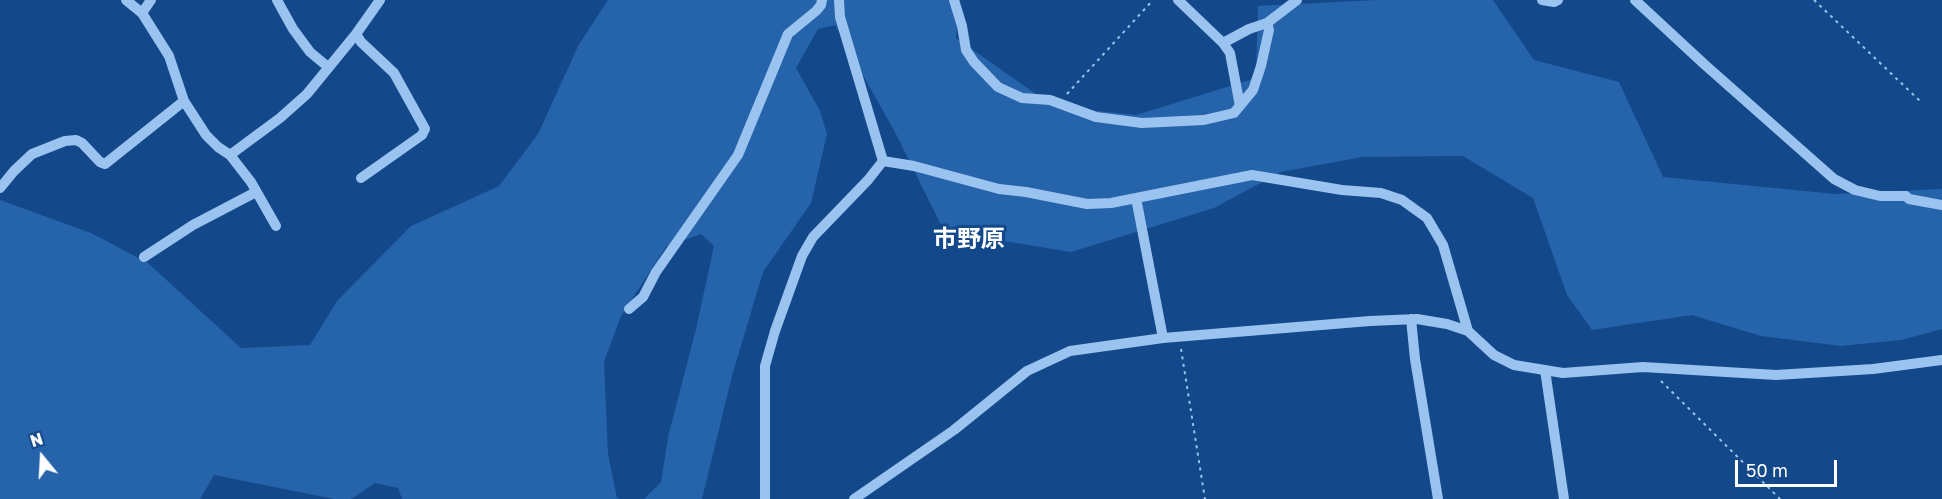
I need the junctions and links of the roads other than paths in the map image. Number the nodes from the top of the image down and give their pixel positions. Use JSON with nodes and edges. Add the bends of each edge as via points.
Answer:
{"nodes":[{"id":1,"x":126,"y":0,"type":"edge"},
{"id":2,"x":150,"y":0,"type":"edge"},
{"id":3,"x":277,"y":0,"type":"edge"},
{"id":4,"x":380,"y":0,"type":"edge"},
{"id":5,"x":822,"y":0,"type":"edge"},
{"id":6,"x":839,"y":0,"type":"edge"},
{"id":7,"x":954,"y":0,"type":"edge"},
{"id":8,"x":1178,"y":0,"type":"edge"},
{"id":9,"x":1297,"y":0,"type":"edge"},
{"id":10,"x":1542,"y":0,"type":"edge"},
{"id":11,"x":1558,"y":0,"type":"edge"},
{"id":12,"x":1635,"y":0,"type":"edge"},
{"id":13,"x":142,"y":13,"type":"junction"},
{"id":14,"x":1267,"y":23,"type":"junction"},
{"id":15,"x":356,"y":34,"type":"junction"},
{"id":16,"x":1223,"y":43,"type":"junction"},
{"id":17,"x":328,"y":67,"type":"junction"},
{"id":18,"x":184,"y":101,"type":"junction"},
{"id":19,"x":1240,"y":106,"type":"junction"},
{"id":20,"x":230,"y":155,"type":"junction"},
{"id":21,"x":883,"y":161,"type":"junction"},
{"id":22,"x":361,"y":178,"type":"dead end"},
{"id":23,"x":0,"y":188,"type":"edge"},
{"id":24,"x":256,"y":192,"type":"junction"},
{"id":25,"x":1136,"y":198,"type":"junction"},
{"id":26,"x":1942,"y":205,"type":"edge"},
{"id":27,"x":276,"y":226,"type":"dead end"},
{"id":28,"x":144,"y":257,"type":"dead end"},
{"id":29,"x":629,"y":309,"type":"dead end"},
{"id":30,"x":1411,"y":319,"type":"junction"},
{"id":31,"x":1468,"y":331,"type":"junction"},
{"id":32,"x":1163,"y":338,"type":"junction"},
{"id":33,"x":1942,"y":360,"type":"edge"},
{"id":34,"x":1545,"y":370,"type":"junction"},
{"id":35,"x":765,"y":499,"type":"edge"},
{"id":36,"x":854,"y":499,"type":"edge"},
{"id":37,"x":1438,"y":499,"type":"edge"},
{"id":38,"x":1563,"y":499,"type":"edge"}],
"edges":[{"from":1,"to":13,"type":"street"},
{"from":2,"to":13,"type":"street"},
{"from":3,"to":17,"type":"street","via":[[310,52]]},
{"from":4,"to":15,"type":"street"},
{"from":5,"to":29,"type":"street","via":[[816,11],[788,34],[738,155],[656,272],[643,297]]},
{"from":6,"to":21,"type":"street","via":[[840,17]]},
{"from":7,"to":19,"type":"street","via":[[966,50],[974,62],[998,87],[1022,98],[1050,100],[1096,117],[1142,123],[1204,120],[1234,113]]},
{"from":8,"to":16,"type":"street"},
{"from":9,"to":14,"type":"street"},
{"from":10,"to":11,"type":"street"},
{"from":12,"to":26,"type":"street","via":[[1834,178],[1880,196],[1906,196]]},
{"from":13,"to":18,"type":"street","via":[[169,56]]},
{"from":14,"to":16,"type":"street"},
{"from":14,"to":19,"type":"street","via":[[1261,66],[1252,90]]},
{"from":15,"to":17,"type":"street"},
{"from":15,"to":22,"type":"street","via":[[394,73],[425,129]]},
{"from":16,"to":19,"type":"street","via":[[1230,53]]},
{"from":17,"to":20,"type":"street","via":[[301,100]]},
{"from":18,"to":20,"type":"street","via":[[206,135]]},
{"from":18,"to":23,"type":"street","via":[[105,164],[82,143],[65,141],[32,154]]},
{"from":20,"to":24,"type":"street"},
{"from":21,"to":25,"type":"street","via":[[999,189],[1087,204]]},
{"from":21,"to":35,"type":"street","via":[[813,237],[802,255],[775,331],[765,366]]},
{"from":24,"to":27,"type":"street"},
{"from":24,"to":28,"type":"street","via":[[193,225]]},
{"from":25,"to":31,"type":"street","via":[[1252,175],[1381,193],[1402,200],[1427,218],[1443,245]]},
{"from":25,"to":32,"type":"street"},
{"from":30,"to":31,"type":"street"},
{"from":30,"to":32,"type":"street"},
{"from":30,"to":37,"type":"street"},
{"from":31,"to":34,"type":"street","via":[[1494,355],[1514,365]]},
{"from":32,"to":36,"type":"street","via":[[1070,351],[1027,370],[954,429]]},
{"from":33,"to":34,"type":"street","via":[[1776,375],[1649,368],[1563,373]]},
{"from":34,"to":38,"type":"street"}]}
